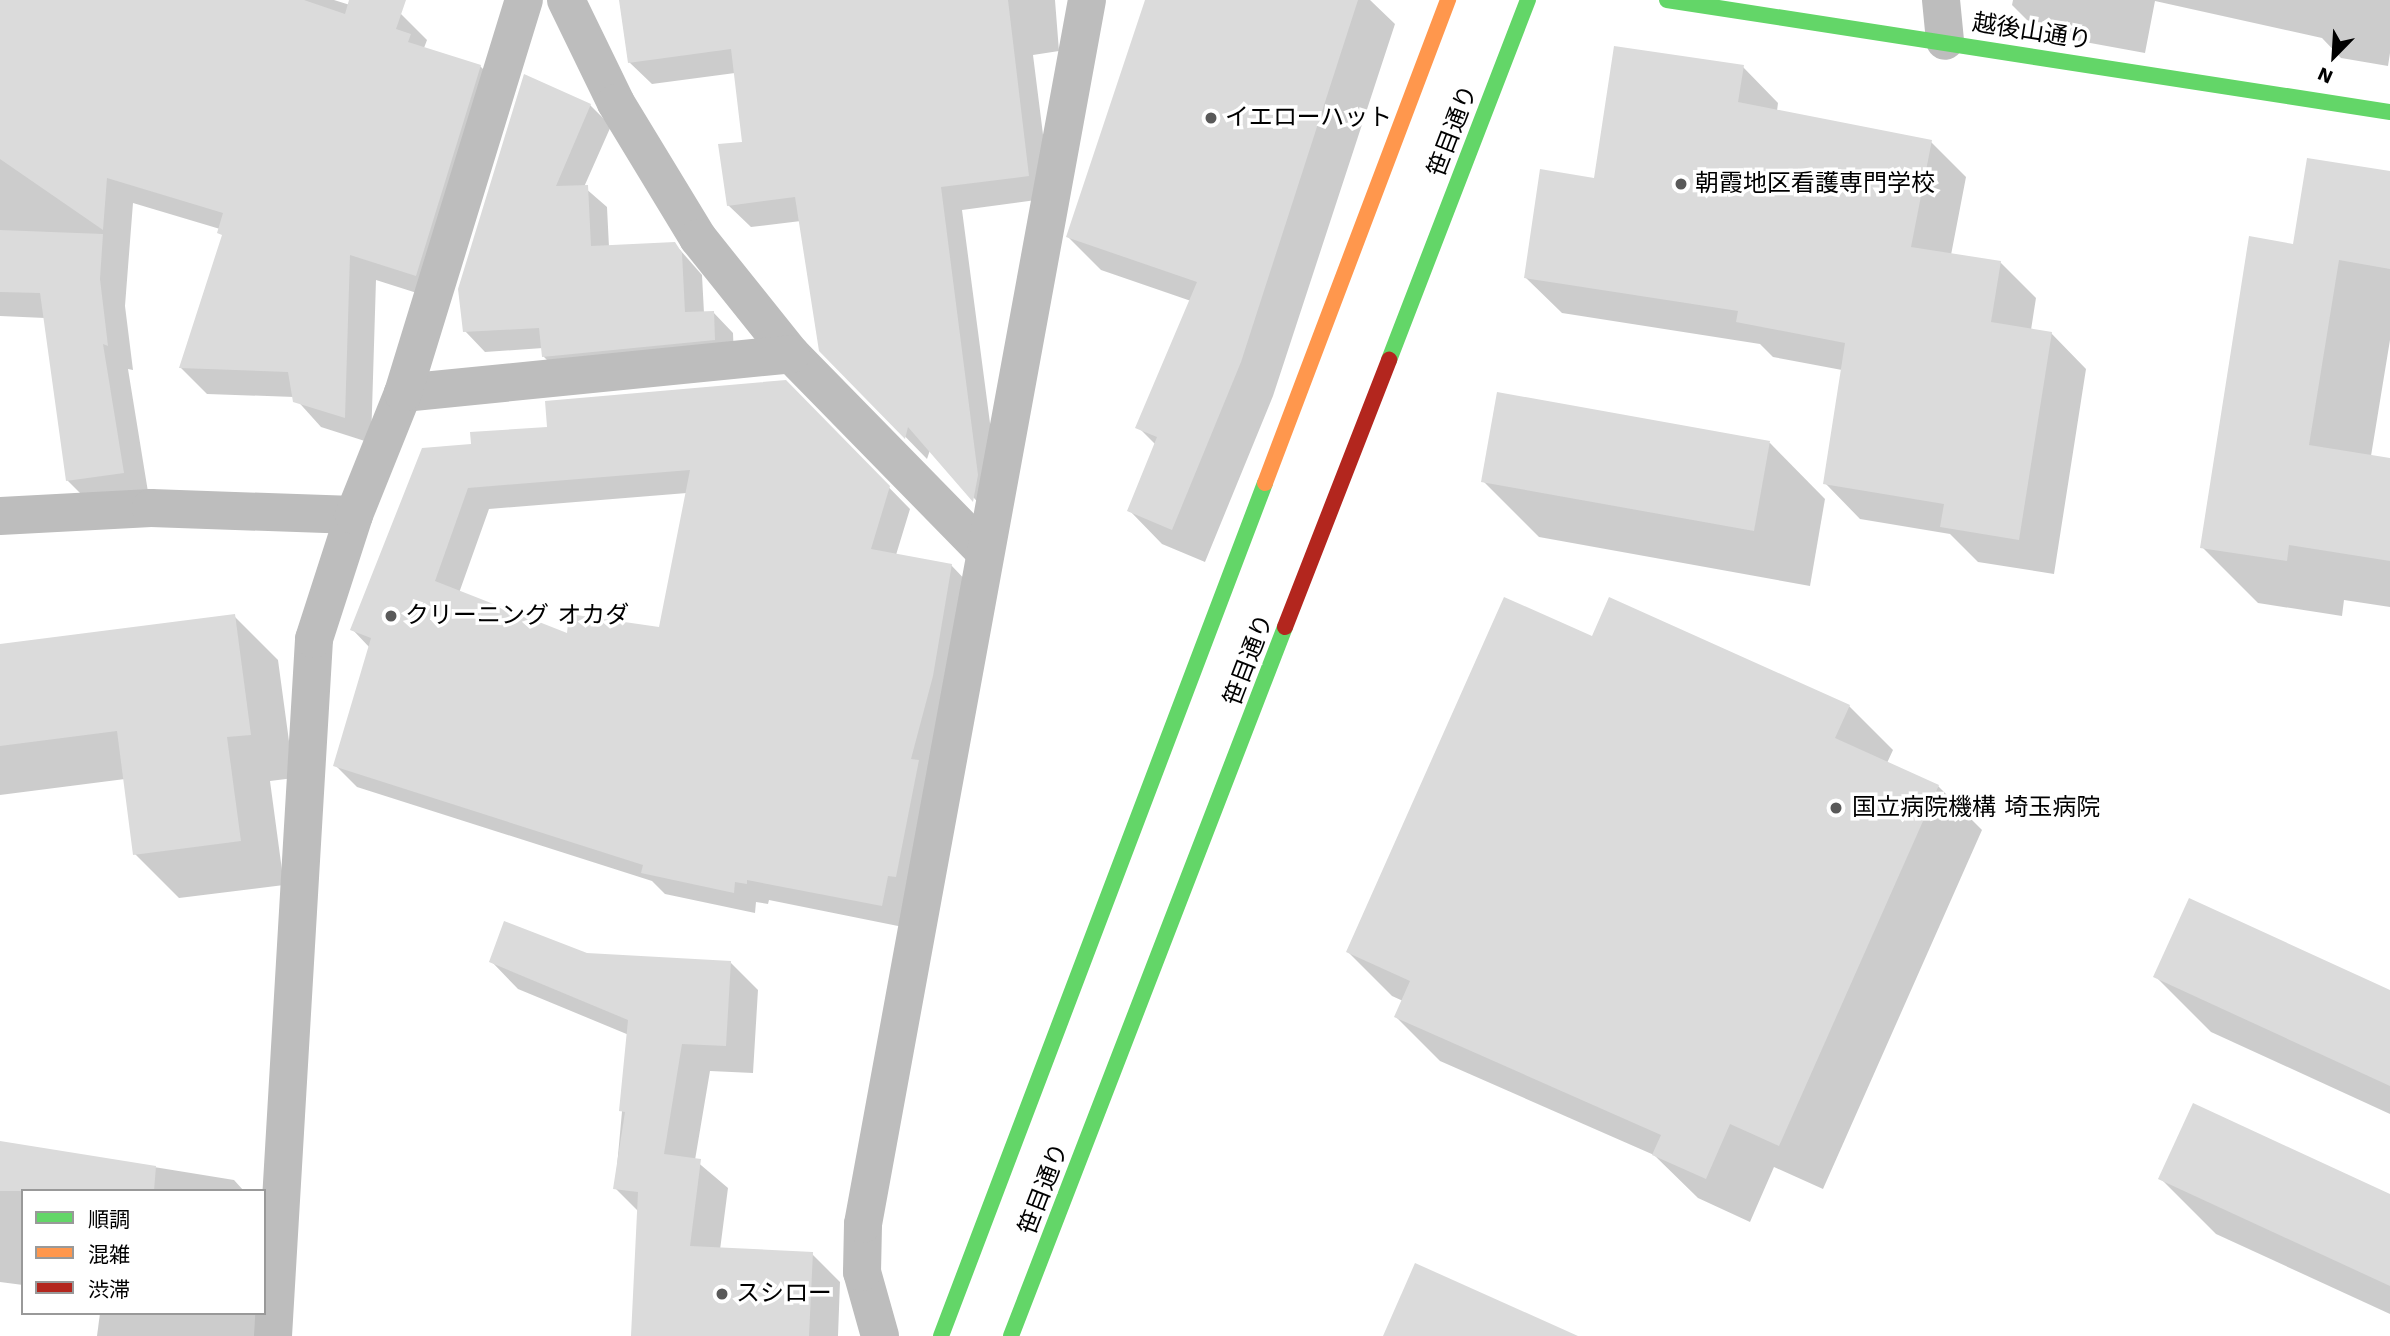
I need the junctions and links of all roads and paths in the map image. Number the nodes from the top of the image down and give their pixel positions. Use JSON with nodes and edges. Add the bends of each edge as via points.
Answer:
{"nodes":[{"id":1,"x":524,"y":0,"type":"edge"},
{"id":2,"x":566,"y":0,"type":"edge"},
{"id":3,"x":1087,"y":0,"type":"edge"},
{"id":4,"x":1448,"y":0,"type":"edge"},
{"id":5,"x":1528,"y":0,"type":"edge"},
{"id":6,"x":1667,"y":0,"type":"edge"},
{"id":7,"x":1941,"y":0,"type":"edge"},
{"id":8,"x":1945,"y":41,"type":"junction"},
{"id":9,"x":2390,"y":112,"type":"edge"},
{"id":10,"x":791,"y":354,"type":"junction"},
{"id":11,"x":403,"y":393,"type":"junction"},
{"id":12,"x":354,"y":515,"type":"junction"},
{"id":13,"x":0,"y":516,"type":"edge"},
{"id":14,"x":985,"y":551,"type":"junction"},
{"id":15,"x":273,"y":1336,"type":"edge"},
{"id":16,"x":880,"y":1336,"type":"edge"},
{"id":17,"x":941,"y":1336,"type":"edge"},
{"id":18,"x":1011,"y":1336,"type":"edge"}],
"edges":[{"from":1,"to":11,"type":"street"},
{"from":2,"to":10,"type":"street","via":[[615,103],[698,238]]},
{"from":3,"to":14,"type":"street"},
{"from":4,"to":17,"type":"main road","name":"笹目通り"},
{"from":5,"to":18,"type":"main road","name":"笹目通り"},
{"from":6,"to":8,"type":"main road","name":"越後山通り"},
{"from":7,"to":8,"type":"street"},
{"from":8,"to":9,"type":"main road","name":"越後山通り"},
{"from":10,"to":11,"type":"street"},
{"from":10,"to":14,"type":"street"},
{"from":11,"to":12,"type":"street"},
{"from":12,"to":13,"type":"street","via":[[151,508]]},
{"from":12,"to":15,"type":"street","via":[[314,639]]},
{"from":14,"to":16,"type":"street","via":[[863,1224],[862,1272]]}]}
